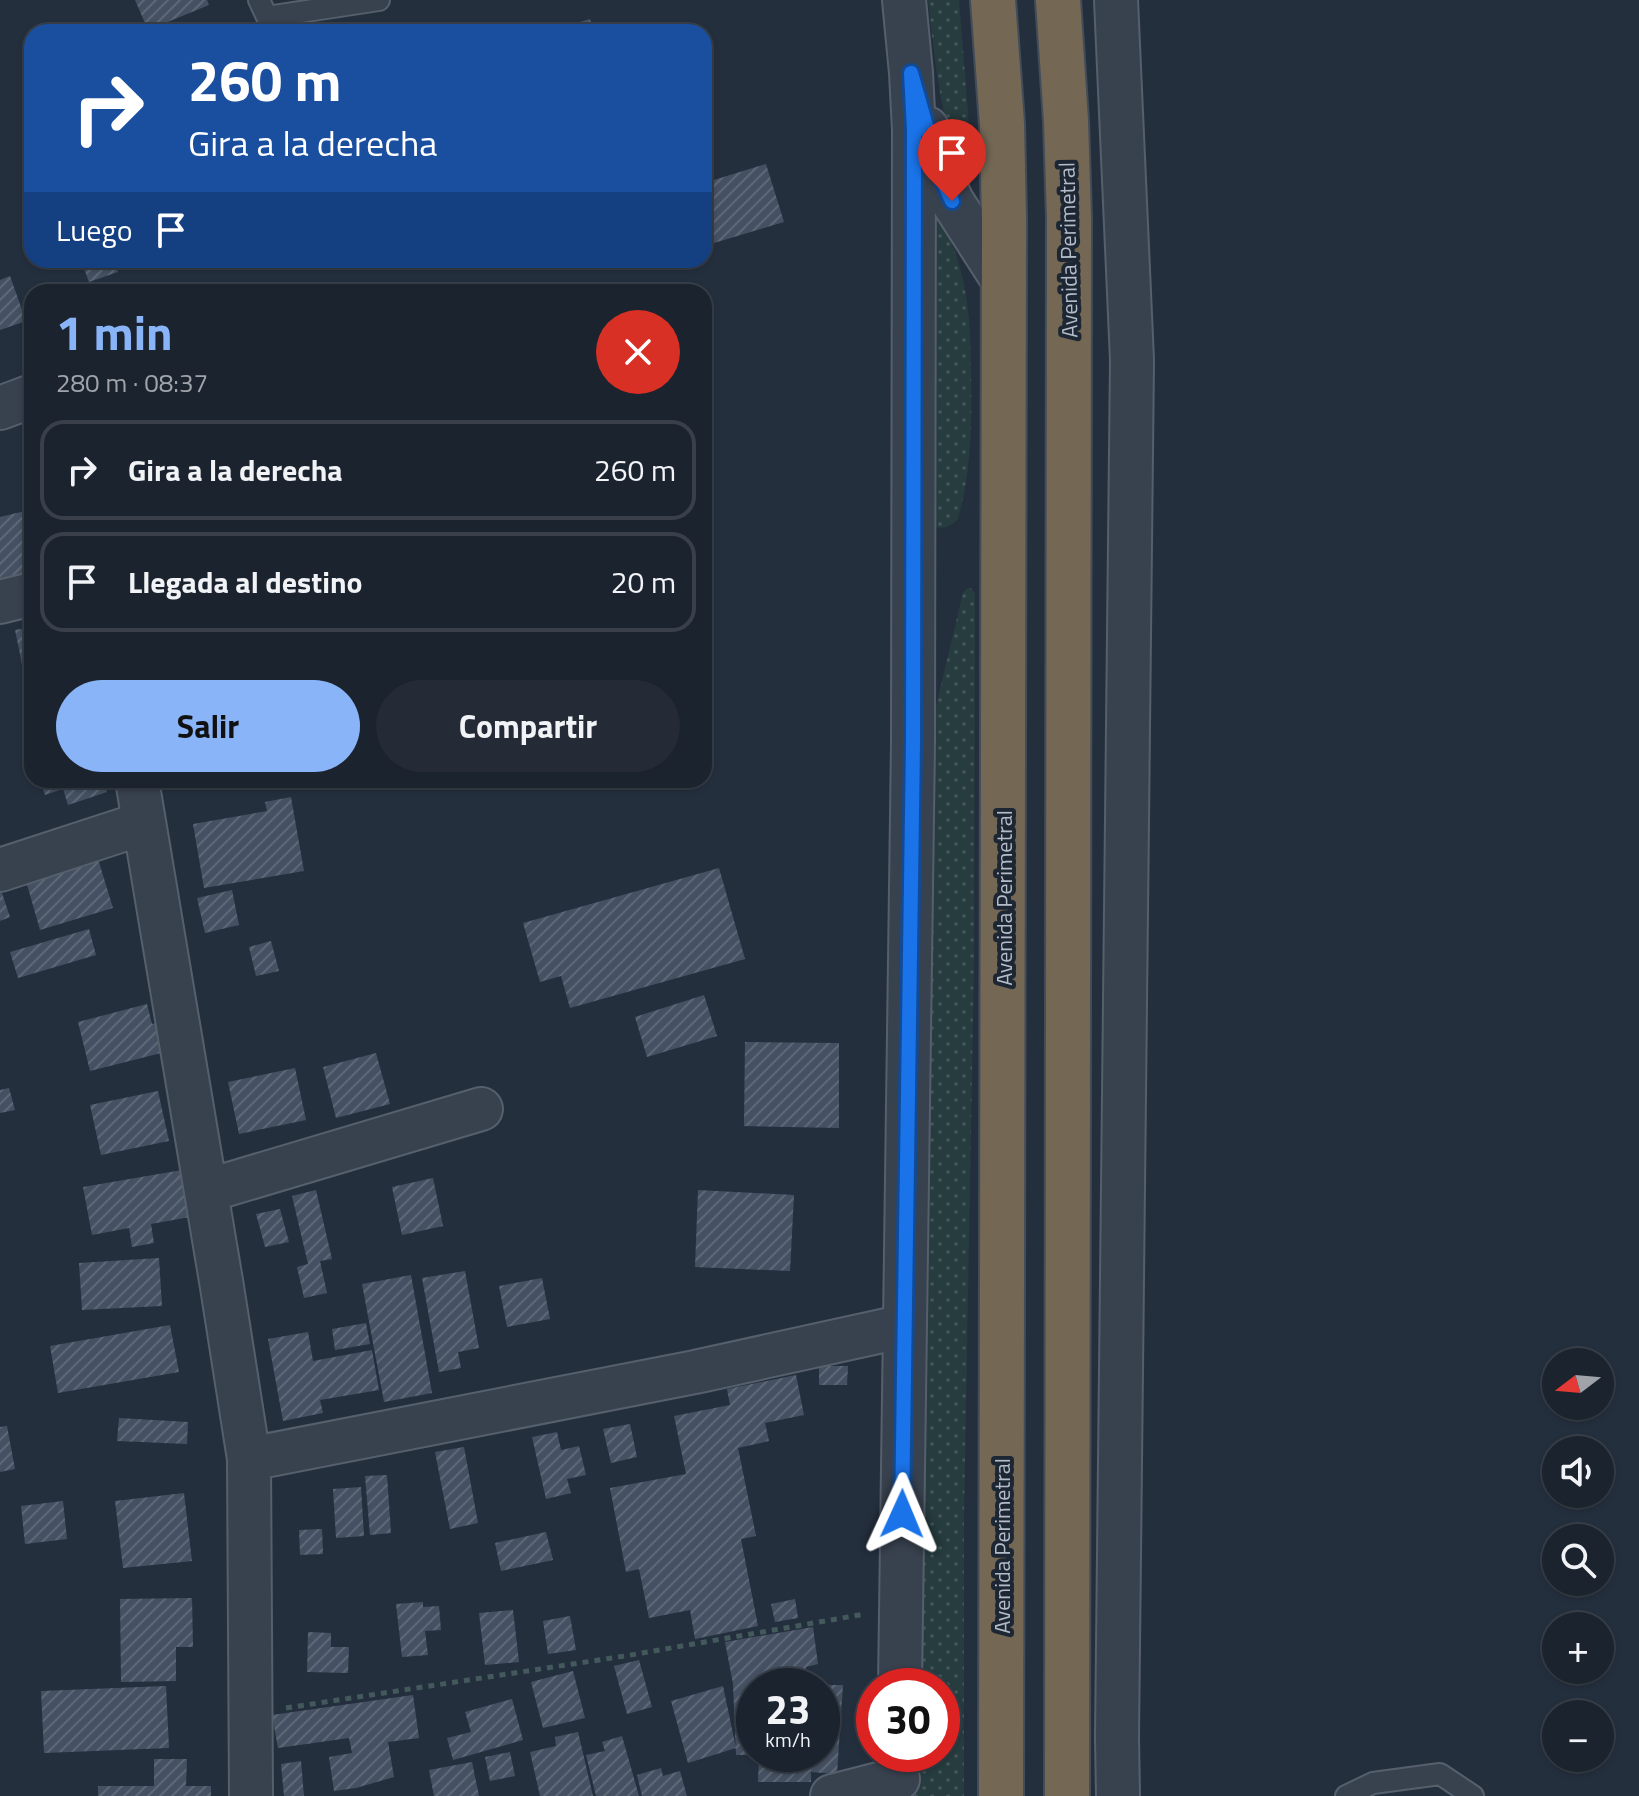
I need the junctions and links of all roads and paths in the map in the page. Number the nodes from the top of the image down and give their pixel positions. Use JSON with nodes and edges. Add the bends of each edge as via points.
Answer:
{"nodes":[{"id":1,"x":259,"y":0,"type":"edge"},
{"id":2,"x":904,"y":0,"type":"edge"},
{"id":3,"x":993,"y":0,"type":"edge"},
{"id":4,"x":1058,"y":0,"type":"edge"},
{"id":5,"x":1116,"y":0,"type":"edge"},
{"id":6,"x":367,"y":1,"type":"edge"},
{"id":7,"x":911,"y":73,"type":"junction"},
{"id":8,"x":1004,"y":282,"type":"junction"},
{"id":9,"x":24,"y":399,"type":"edge"},
{"id":10,"x":0,"y":408,"type":"edge"},
{"id":11,"x":24,"y":596,"type":"edge"},
{"id":12,"x":0,"y":602,"type":"edge"},
{"id":13,"x":138,"y":788,"type":"edge"},
{"id":14,"x":144,"y":823,"type":"junction"},
{"id":15,"x":0,"y":870,"type":"edge"},
{"id":16,"x":481,"y":1109,"type":"dead end"},
{"id":17,"x":206,"y":1191,"type":"junction"},
{"id":18,"x":905,"y":1326,"type":"junction"},
{"id":19,"x":249,"y":1459,"type":"junction"},
{"id":20,"x":901,"y":1608,"type":"junction"},
{"id":21,"x":900,"y":1668,"type":"edge"},
{"id":22,"x":251,"y":1714,"type":"junction"},
{"id":23,"x":898,"y":1776,"type":"edge"},
{"id":24,"x":251,"y":1796,"type":"edge"},
{"id":25,"x":832,"y":1796,"type":"edge"},
{"id":26,"x":1001,"y":1796,"type":"edge"},
{"id":27,"x":1067,"y":1796,"type":"edge"},
{"id":28,"x":1118,"y":1796,"type":"edge"},
{"id":29,"x":1346,"y":1796,"type":"edge"},
{"id":30,"x":1473,"y":1796,"type":"edge"}],
"edges":[{"from":1,"to":6,"type":"lane","via":[[267,17]]},
{"from":2,"to":7,"type":"street"},
{"from":3,"to":8,"type":"highway","name":"Avenida Perimetral","via":[[1002,124]]},
{"from":4,"to":27,"type":"highway","name":"Avenida Perimetral","via":[[1069,218]]},
{"from":5,"to":28,"type":"street","via":[[1132,360]]},
{"from":7,"to":8,"type":"street","via":[[939,172]]},
{"from":7,"to":18,"type":"street","via":[[913,743]]},
{"from":8,"to":26,"type":"highway","name":"Avenida Perimetral"},
{"from":9,"to":10,"type":"street"},
{"from":11,"to":12,"type":"street"},
{"from":13,"to":14,"type":"street"},
{"from":14,"to":15,"type":"street"},
{"from":14,"to":17,"type":"street"},
{"from":16,"to":17,"type":"street"},
{"from":17,"to":19,"type":"street"},
{"from":18,"to":19,"type":"street"},
{"from":18,"to":20,"type":"street"},
{"from":19,"to":22,"type":"street"},
{"from":20,"to":21,"type":"street"},
{"from":20,"to":22,"type":"path"},
{"from":22,"to":24,"type":"street"},
{"from":23,"to":25,"type":"street"},
{"from":29,"to":30,"type":"lane","via":[[1373,1783],[1440,1774]]}]}
